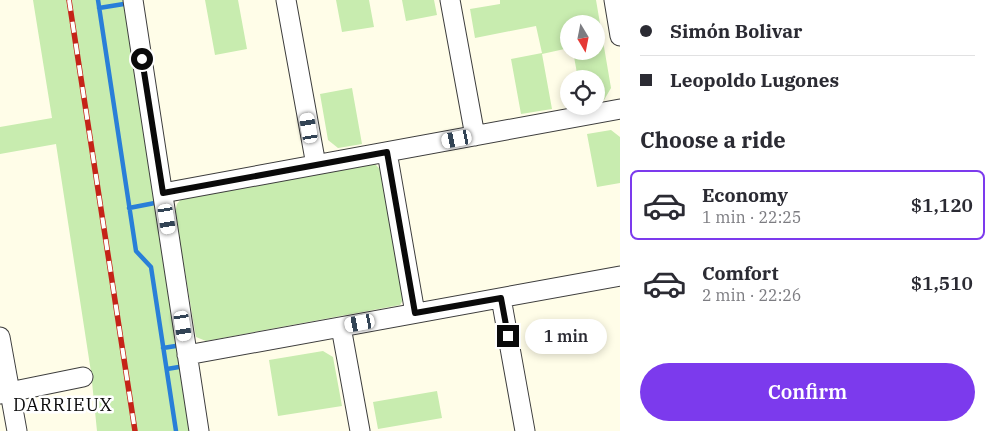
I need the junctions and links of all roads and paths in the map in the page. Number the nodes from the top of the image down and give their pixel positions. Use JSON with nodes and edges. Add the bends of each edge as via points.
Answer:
{"nodes":[{"id":1,"x":134,"y":0,"type":"edge"},
{"id":2,"x":286,"y":0,"type":"edge"},
{"id":3,"x":450,"y":0,"type":"edge"},
{"id":4,"x":614,"y":0,"type":"edge"},
{"id":5,"x":620,"y":36,"type":"edge"},
{"id":6,"x":620,"y":110,"type":"edge"},
{"id":7,"x":475,"y":136,"type":"junction"},
{"id":8,"x":387,"y":152,"type":"junction"},
{"id":9,"x":316,"y":165,"type":"junction"},
{"id":10,"x":163,"y":193,"type":"junction"},
{"id":11,"x":620,"y":276,"type":"edge"},
{"id":12,"x":501,"y":298,"type":"junction"},
{"id":13,"x":415,"y":313,"type":"junction"},
{"id":14,"x":341,"y":326,"type":"junction"},
{"id":15,"x":0,"y":337,"type":"edge"},
{"id":16,"x":187,"y":355,"type":"junction"},
{"id":17,"x":83,"y":377,"type":"dead end"},
{"id":18,"x":5,"y":393,"type":"edge"},
{"id":19,"x":17,"y":431,"type":"edge"},
{"id":20,"x":199,"y":431,"type":"edge"},
{"id":21,"x":360,"y":431,"type":"edge"},
{"id":22,"x":525,"y":431,"type":"edge"}],
"edges":[{"from":1,"to":10,"type":"street"},
{"from":2,"to":9,"type":"street"},
{"from":3,"to":7,"type":"street"},
{"from":4,"to":5,"type":"street"},
{"from":6,"to":7,"type":"street"},
{"from":7,"to":8,"type":"street"},
{"from":8,"to":9,"type":"street"},
{"from":8,"to":13,"type":"street"},
{"from":9,"to":10,"type":"street"},
{"from":10,"to":16,"type":"street"},
{"from":11,"to":12,"type":"street"},
{"from":12,"to":13,"type":"street"},
{"from":12,"to":22,"type":"street"},
{"from":13,"to":14,"type":"street"},
{"from":14,"to":16,"type":"street"},
{"from":14,"to":21,"type":"street"},
{"from":15,"to":18,"type":"street"},
{"from":16,"to":20,"type":"street"},
{"from":17,"to":18,"type":"street"},
{"from":18,"to":19,"type":"street"}]}
